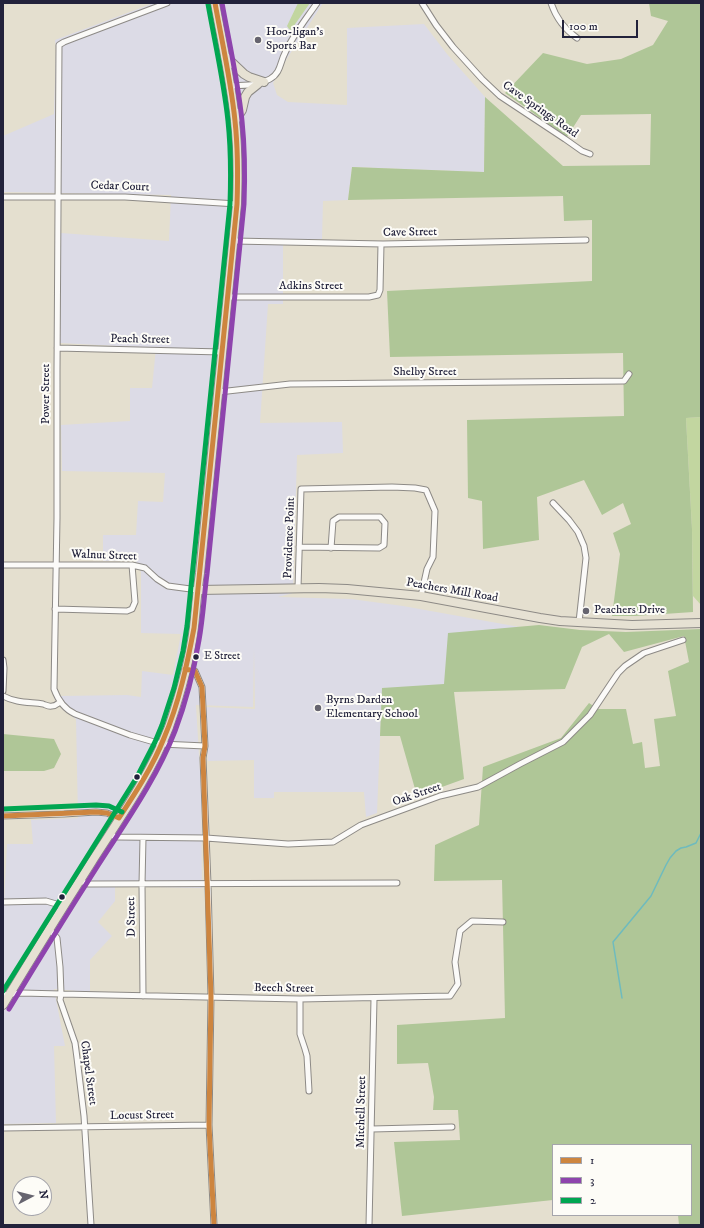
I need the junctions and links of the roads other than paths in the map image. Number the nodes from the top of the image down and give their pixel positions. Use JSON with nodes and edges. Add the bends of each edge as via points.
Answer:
{"nodes":[{"id":1,"x":167,"y":3,"type":"edge"},
{"id":2,"x":215,"y":3,"type":"edge"},
{"id":3,"x":317,"y":3,"type":"edge"},
{"id":4,"x":422,"y":3,"type":"edge"},
{"id":5,"x":550,"y":3,"type":"edge"},
{"id":6,"x":577,"y":38,"type":"dead end"},
{"id":7,"x":225,"y":56,"type":"junction"},
{"id":8,"x":261,"y":83,"type":"junction"},
{"id":9,"x":231,"y":86,"type":"junction"},
{"id":10,"x":236,"y":121,"type":"junction"},
{"id":11,"x":590,"y":154,"type":"dead end"},
{"id":12,"x":58,"y":196,"type":"junction"},
{"id":13,"x":3,"y":197,"type":"edge"},
{"id":14,"x":237,"y":204,"type":"junction"},
{"id":15,"x":586,"y":240,"type":"dead end"},
{"id":16,"x":234,"y":241,"type":"junction"},
{"id":17,"x":381,"y":244,"type":"junction"},
{"id":18,"x":228,"y":297,"type":"junction"},
{"id":19,"x":57,"y":348,"type":"junction"},
{"id":20,"x":222,"y":352,"type":"junction"},
{"id":21,"x":629,"y":374,"type":"dead end"},
{"id":22,"x":219,"y":392,"type":"junction"},
{"id":23,"x":553,"y":503,"type":"dead end"},
{"id":24,"x":299,"y":547,"type":"junction"},
{"id":25,"x":331,"y":548,"type":"junction"},
{"id":26,"x":3,"y":565,"type":"edge"},
{"id":27,"x":57,"y":565,"type":"junction"},
{"id":28,"x":132,"y":565,"type":"junction"},
{"id":29,"x":298,"y":588,"type":"junction"},
{"id":30,"x":198,"y":590,"type":"junction"},
{"id":31,"x":421,"y":596,"type":"junction"},
{"id":32,"x":55,"y":609,"type":"junction"},
{"id":33,"x":579,"y":622,"type":"junction"},
{"id":34,"x":701,"y":623,"type":"edge"},
{"id":35,"x":683,"y":640,"type":"dead end"},
{"id":36,"x":3,"y":660,"type":"edge"},
{"id":37,"x":185,"y":669,"type":"junction"},
{"id":38,"x":3,"y":691,"type":"edge"},
{"id":39,"x":3,"y":696,"type":"edge"},
{"id":40,"x":60,"y":702,"type":"junction"},
{"id":41,"x":161,"y":744,"type":"junction"},
{"id":42,"x":205,"y":746,"type":"junction"},
{"id":43,"x":3,"y":816,"type":"edge"},
{"id":44,"x":119,"y":818,"type":"junction"},
{"id":45,"x":109,"y":835,"type":"junction"},
{"id":46,"x":143,"y":838,"type":"junction"},
{"id":47,"x":206,"y":838,"type":"junction"},
{"id":48,"x":80,"y":881,"type":"junction"},
{"id":49,"x":397,"y":883,"type":"dead end"},
{"id":50,"x":142,"y":884,"type":"junction"},
{"id":51,"x":208,"y":884,"type":"junction"},
{"id":52,"x":3,"y":902,"type":"edge"},
{"id":53,"x":63,"y":906,"type":"junction"},
{"id":54,"x":503,"y":922,"type":"dead end"},
{"id":55,"x":49,"y":928,"type":"junction"},
{"id":56,"x":6,"y":994,"type":"edge"},
{"id":57,"x":61,"y":994,"type":"junction"},
{"id":58,"x":143,"y":996,"type":"junction"},
{"id":59,"x":211,"y":997,"type":"junction"},
{"id":60,"x":300,"y":999,"type":"junction"},
{"id":61,"x":374,"y":999,"type":"junction"},
{"id":62,"x":3,"y":1005,"type":"edge"},
{"id":63,"x":309,"y":1091,"type":"dead end"},
{"id":64,"x":209,"y":1125,"type":"junction"},
{"id":65,"x":84,"y":1127,"type":"junction"},
{"id":66,"x":452,"y":1127,"type":"dead end"},
{"id":67,"x":3,"y":1128,"type":"edge"},
{"id":68,"x":372,"y":1129,"type":"junction"},
{"id":69,"x":91,"y":1225,"type":"edge"},
{"id":70,"x":214,"y":1225,"type":"edge"},
{"id":71,"x":370,"y":1225,"type":"edge"}],
"edges":[{"from":1,"to":12,"type":"street","name":"Power Street","via":[[77,36],[60,46]]},
{"from":2,"to":7,"type":"main road"},
{"from":3,"to":8,"type":"street","via":[[284,54],[275,76]]},
{"from":4,"to":11,"type":"street","name":"Cave Springs Road","via":[[453,47],[500,96]]},
{"from":5,"to":6,"type":"street","via":[[562,25]]},
{"from":7,"to":8,"type":"main road","via":[[244,74]]},
{"from":7,"to":9,"type":"main road"},
{"from":8,"to":9,"type":"street"},
{"from":8,"to":10,"type":"main road","via":[[248,92]]},
{"from":9,"to":10,"type":"main road"},
{"from":10,"to":14,"type":"main road"},
{"from":12,"to":13,"type":"street","name":"Cedar Court"},
{"from":12,"to":14,"type":"street","name":"Cedar Court"},
{"from":12,"to":19,"type":"street","name":"Power Street"},
{"from":14,"to":16,"type":"main road"},
{"from":15,"to":17,"type":"street","name":"Cave Street"},
{"from":16,"to":17,"type":"street","name":"Cave Street"},
{"from":16,"to":18,"type":"main road"},
{"from":17,"to":18,"type":"street","name":"Adkins Street","via":[[378,296]]},
{"from":18,"to":20,"type":"main road"},
{"from":19,"to":20,"type":"street","name":"Peach Street"},
{"from":19,"to":27,"type":"street","name":"Power Street"},
{"from":20,"to":22,"type":"main road"},
{"from":21,"to":22,"type":"street","name":"Shelby Street","via":[[624,382],[290,384]]},
{"from":22,"to":30,"type":"main road"},
{"from":23,"to":33,"type":"street","via":[[575,528],[584,546],[586,558]]},
{"from":24,"to":25,"type":"street"},
{"from":24,"to":29,"type":"street","name":"Providence Point"},
{"from":24,"to":31,"type":"street","name":"Providence Point","via":[[301,489],[392,487],[426,490],[435,511],[434,557],[427,569]]},
{"from":25,"to":25,"type":"street","via":[[379,548],[384,545],[385,523],[380,518],[335,518]]},
{"from":26,"to":27,"type":"street","name":"Walnut Street"},
{"from":27,"to":28,"type":"street","name":"Walnut Street"},
{"from":27,"to":32,"type":"street","name":"Power Street"},
{"from":28,"to":30,"type":"street","name":"Walnut Street","via":[[145,568],[168,586]]},
{"from":28,"to":32,"type":"street","via":[[135,602],[132,609],[127,612]]},
{"from":29,"to":30,"type":"main road","name":"Peachers Mill Road"},
{"from":29,"to":31,"type":"main road","name":"Peachers Mill Road","via":[[348,589]]},
{"from":30,"to":37,"type":"main road","via":[[194,628]]},
{"from":31,"to":33,"type":"main road","name":"Peachers Mill Road","via":[[540,618]]},
{"from":32,"to":40,"type":"street","name":"Power Street","via":[[54,689]]},
{"from":33,"to":34,"type":"main road","name":"Peachers Mill Road","via":[[632,625]]},
{"from":35,"to":47,"type":"street","name":"Oak Street","via":[[644,653],[625,666],[590,715],[563,742],[478,787],[440,796],[361,825],[333,842],[288,844]]},
{"from":36,"to":38,"type":"street"},
{"from":37,"to":41,"type":"main road","via":[[178,700]]},
{"from":37,"to":42,"type":"street","via":[[195,672],[202,687]]},
{"from":39,"to":40,"type":"street","via":[[22,703],[51,707]]},
{"from":40,"to":41,"type":"street","via":[[75,714]]},
{"from":41,"to":42,"type":"street"},
{"from":41,"to":44,"type":"main road","via":[[148,772]]},
{"from":42,"to":47,"type":"street","via":[[203,758]]},
{"from":43,"to":44,"type":"street","via":[[96,812]]},
{"from":44,"to":45,"type":"main road"},
{"from":45,"to":46,"type":"street","name":"Oak Street"},
{"from":45,"to":48,"type":"main road"},
{"from":46,"to":47,"type":"street","name":"Oak Street"},
{"from":46,"to":50,"type":"street","name":"D Street"},
{"from":47,"to":51,"type":"street"},
{"from":48,"to":50,"type":"street","via":[[88,884]]},
{"from":48,"to":53,"type":"main road"},
{"from":49,"to":51,"type":"street"},
{"from":50,"to":51,"type":"street"},
{"from":50,"to":58,"type":"street","name":"D Street"},
{"from":51,"to":59,"type":"street"},
{"from":52,"to":53,"type":"street","via":[[46,901]]},
{"from":53,"to":55,"type":"main road"},
{"from":54,"to":61,"type":"street","name":"Beech Street","via":[[472,921],[460,931],[455,962],[458,984],[450,996]]},
{"from":55,"to":56,"type":"main road"},
{"from":55,"to":57,"type":"street","name":"Chapel Street","via":[[57,938]]},
{"from":56,"to":57,"type":"street","name":"Beech Street"},
{"from":56,"to":62,"type":"main road"},
{"from":57,"to":58,"type":"street","name":"Beech Street"},
{"from":57,"to":65,"type":"street","name":"Chapel Street","via":[[61,1006],[75,1043]]},
{"from":58,"to":59,"type":"street","name":"Beech Street"},
{"from":59,"to":60,"type":"street","name":"Beech Street"},
{"from":59,"to":64,"type":"street"},
{"from":60,"to":61,"type":"street","name":"Beech Street"},
{"from":60,"to":63,"type":"street","via":[[300,1034],[307,1056]]},
{"from":61,"to":68,"type":"street","name":"Mitchell Street"},
{"from":64,"to":65,"type":"street","name":"Locust Street"},
{"from":64,"to":70,"type":"street"},
{"from":65,"to":67,"type":"street","name":"Locust Street"},
{"from":65,"to":69,"type":"street","name":"Chapel Street"},
{"from":66,"to":68,"type":"street"},
{"from":68,"to":71,"type":"street","name":"Mitchell Street"}]}
